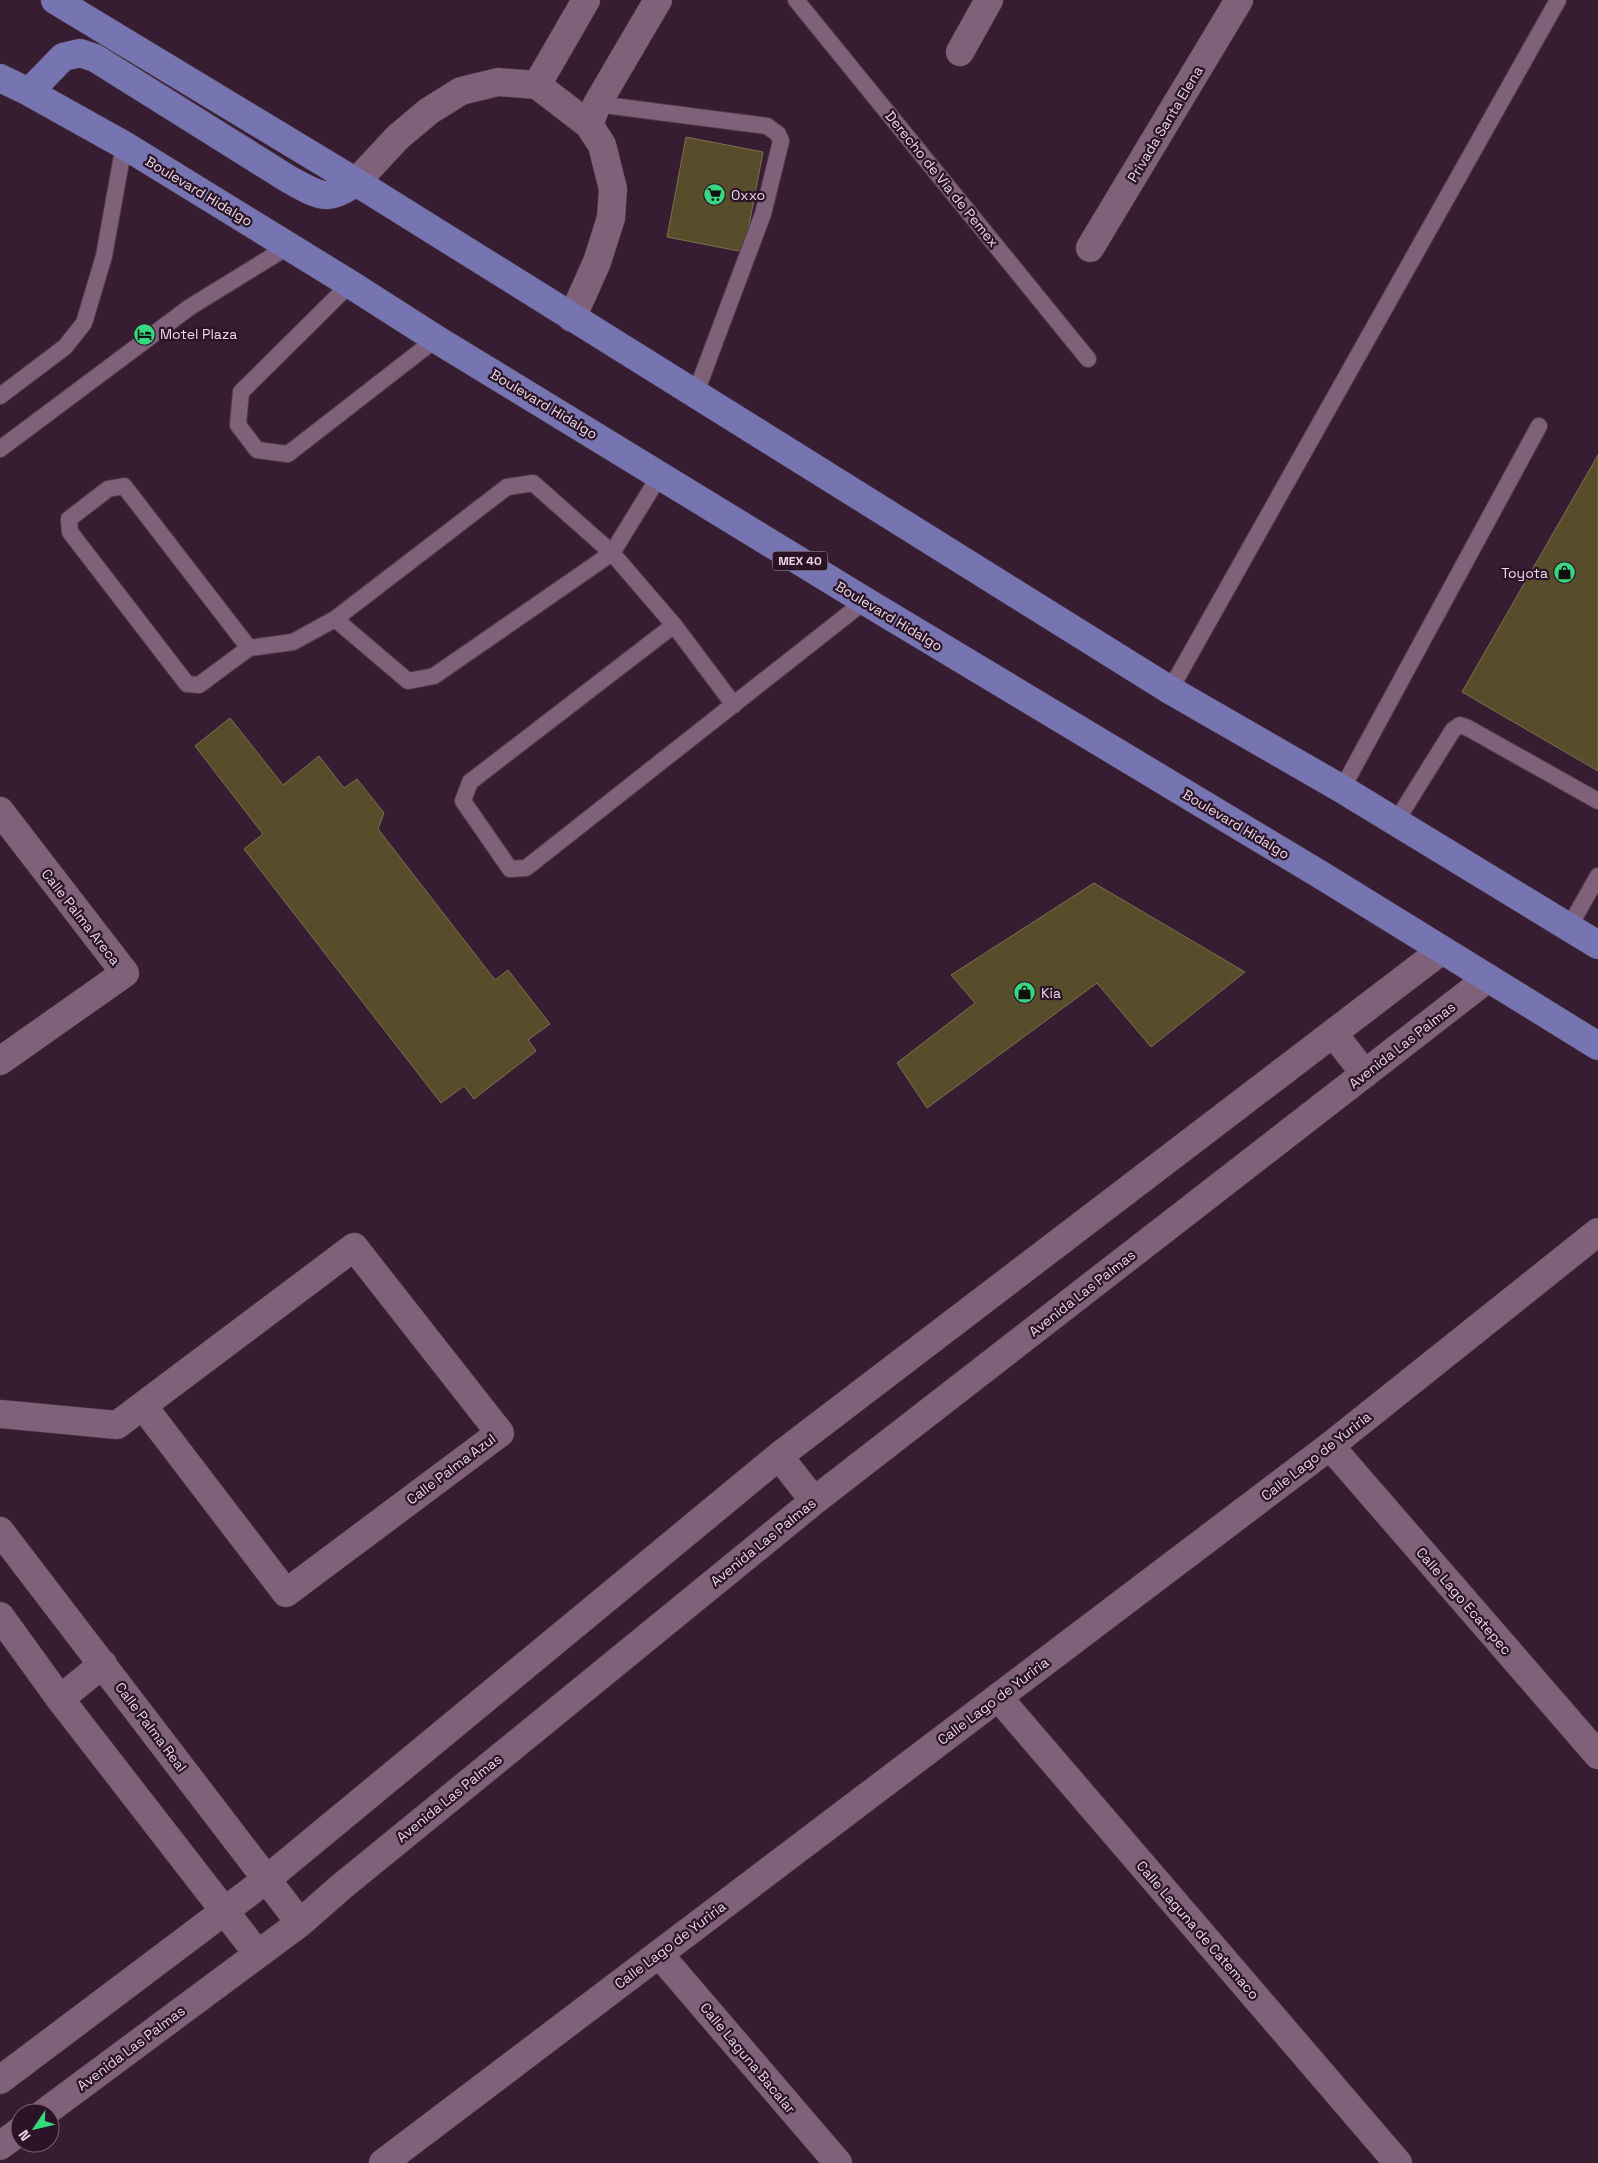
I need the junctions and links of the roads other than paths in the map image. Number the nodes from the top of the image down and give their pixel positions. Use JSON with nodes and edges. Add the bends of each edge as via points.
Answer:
{"nodes":[{"id":1,"x":55,"y":0,"type":"edge"},
{"id":2,"x":586,"y":0,"type":"edge"},
{"id":3,"x":658,"y":0,"type":"edge"},
{"id":4,"x":796,"y":0,"type":"edge"},
{"id":5,"x":988,"y":0,"type":"edge"},
{"id":6,"x":1239,"y":0,"type":"edge"},
{"id":7,"x":1558,"y":0,"type":"edge"},
{"id":8,"x":960,"y":52,"type":"dead end"},
{"id":9,"x":0,"y":78,"type":"edge"},
{"id":10,"x":537,"y":85,"type":"junction"},
{"id":11,"x":29,"y":92,"type":"junction"},
{"id":12,"x":593,"y":114,"type":"junction"},
{"id":13,"x":124,"y":145,"type":"junction"},
{"id":14,"x":356,"y":182,"type":"junction"},
{"id":15,"x":289,"y":246,"type":"junction"},
{"id":16,"x":1090,"y":248,"type":"dead end"},
{"id":17,"x":350,"y":284,"type":"junction"},
{"id":18,"x":572,"y":318,"type":"junction"},
{"id":19,"x":436,"y":339,"type":"junction"},
{"id":20,"x":1088,"y":359,"type":"dead end"},
{"id":21,"x":695,"y":395,"type":"junction"},
{"id":22,"x":0,"y":396,"type":"edge"},
{"id":23,"x":1538,"y":426,"type":"dead end"},
{"id":24,"x":0,"y":449,"type":"edge"},
{"id":25,"x":660,"y":474,"type":"junction"},
{"id":26,"x":612,"y":553,"type":"junction"},
{"id":27,"x":865,"y":601,"type":"junction"},
{"id":28,"x":335,"y":619,"type":"junction"},
{"id":29,"x":674,"y":625,"type":"junction"},
{"id":30,"x":249,"y":648,"type":"junction"},
{"id":31,"x":1170,"y":690,"type":"junction"},
{"id":32,"x":734,"y":705,"type":"junction"},
{"id":33,"x":1342,"y":789,"type":"junction"},
{"id":34,"x":1598,"y":801,"type":"edge"},
{"id":35,"x":0,"y":811,"type":"edge"},
{"id":36,"x":1395,"y":823,"type":"junction"},
{"id":37,"x":1598,"y":876,"type":"edge"},
{"id":38,"x":1569,"y":927,"type":"junction"},
{"id":39,"x":1598,"y":945,"type":"edge"},
{"id":40,"x":1442,"y":950,"type":"junction"},
{"id":41,"x":1488,"y":978,"type":"junction"},
{"id":42,"x":1334,"y":1033,"type":"junction"},
{"id":43,"x":1598,"y":1046,"type":"edge"},
{"id":44,"x":0,"y":1061,"type":"edge"},
{"id":45,"x":1365,"y":1074,"type":"junction"},
{"id":46,"x":1598,"y":1232,"type":"edge"},
{"id":47,"x":143,"y":1406,"type":"junction"},
{"id":48,"x":0,"y":1414,"type":"edge"},
{"id":49,"x":1330,"y":1446,"type":"junction"},
{"id":50,"x":779,"y":1456,"type":"junction"},
{"id":51,"x":814,"y":1501,"type":"junction"},
{"id":52,"x":0,"y":1531,"type":"edge"},
{"id":53,"x":0,"y":1616,"type":"edge"},
{"id":54,"x":102,"y":1664,"type":"junction"},
{"id":55,"x":998,"y":1697,"type":"junction"},
{"id":56,"x":60,"y":1699,"type":"junction"},
{"id":57,"x":1598,"y":1755,"type":"edge"},
{"id":58,"x":267,"y":1879,"type":"junction"},
{"id":59,"x":226,"y":1910,"type":"junction"},
{"id":60,"x":300,"y":1924,"type":"junction"},
{"id":61,"x":258,"y":1953,"type":"junction"},
{"id":62,"x":659,"y":1954,"type":"junction"},
{"id":63,"x":0,"y":2080,"type":"edge"},
{"id":64,"x":57,"y":2103,"type":"edge"},
{"id":65,"x":382,"y":2163,"type":"edge"},
{"id":66,"x":838,"y":2163,"type":"edge"},
{"id":67,"x":1398,"y":2163,"type":"edge"}],
"edges":[{"from":1,"to":14,"type":"main road"},
{"from":2,"to":10,"type":"street"},
{"from":3,"to":12,"type":"street"},
{"from":4,"to":20,"type":"lane","name":"Derecho de Via de Pemex"},
{"from":5,"to":8,"type":"street"},
{"from":6,"to":16,"type":"street","name":"Privada Santa Elena"},
{"from":7,"to":31,"type":"lane"},
{"from":9,"to":11,"type":"main road","name":"Boulevard Hidalgo","number":"MEX 40"},
{"from":10,"to":12,"type":"street"},
{"from":10,"to":14,"type":"street","via":[[498,82],[461,91],[429,111],[398,137]]},
{"from":11,"to":13,"type":"main road","name":"Boulevard Hidalgo","number":"MEX 40"},
{"from":11,"to":14,"type":"main road","via":[[63,58],[80,53],[95,58],[315,194],[341,193]]},
{"from":12,"to":18,"type":"street","via":[[614,189],[611,218],[597,262]]},
{"from":12,"to":21,"type":"lane","via":[[767,126],[778,134],[781,141],[763,214]]},
{"from":13,"to":15,"type":"main road","name":"Boulevard Hidalgo","number":"MEX 40"},
{"from":13,"to":22,"type":"lane","via":[[104,256],[84,323],[65,347]]},
{"from":14,"to":18,"type":"main road"},
{"from":15,"to":17,"type":"main road","name":"Boulevard Hidalgo","number":"MEX 40"},
{"from":15,"to":24,"type":"lane","via":[[190,308]]},
{"from":17,"to":19,"type":"main road","name":"Boulevard Hidalgo","number":"MEX 40"},
{"from":17,"to":19,"type":"lane","via":[[241,392],[238,425],[257,450],[288,454]]},
{"from":18,"to":21,"type":"main road"},
{"from":19,"to":25,"type":"main road","name":"Boulevard Hidalgo","number":"MEX 40"},
{"from":21,"to":31,"type":"main road"},
{"from":23,"to":33,"type":"lane"},
{"from":25,"to":26,"type":"lane"},
{"from":25,"to":27,"type":"main road","name":"Boulevard Hidalgo","number":"MEX 40"},
{"from":26,"to":28,"type":"lane","via":[[434,676],[408,681]]},
{"from":26,"to":28,"type":"lane","via":[[533,483],[507,487]]},
{"from":26,"to":29,"type":"lane"},
{"from":27,"to":32,"type":"lane"},
{"from":27,"to":40,"type":"main road","name":"Boulevard Hidalgo","number":"MEX 40"},
{"from":28,"to":30,"type":"lane","via":[[293,642]]},
{"from":29,"to":32,"type":"lane"},
{"from":29,"to":32,"type":"lane","via":[[470,782],[463,801],[510,869],[526,868]]},
{"from":30,"to":30,"type":"lane","via":[[199,685],[187,684],[70,532],[69,519],[108,489],[124,486]]},
{"from":31,"to":33,"type":"main road"},
{"from":33,"to":36,"type":"main road"},
{"from":34,"to":36,"type":"lane","via":[[1460,726],[1453,730]]},
{"from":35,"to":44,"type":"street","name":"Calle Palma Areca","via":[[125,973]]},
{"from":36,"to":38,"type":"main road"},
{"from":37,"to":38,"type":"lane"},
{"from":38,"to":39,"type":"main road"},
{"from":40,"to":41,"type":"main road","name":"Boulevard Hidalgo","number":"MEX 40"},
{"from":40,"to":42,"type":"street"},
{"from":41,"to":43,"type":"main road","name":"Boulevard Hidalgo","number":"MEX 40"},
{"from":41,"to":45,"type":"street","name":"Avenida Las Palmas"},
{"from":42,"to":45,"type":"street"},
{"from":42,"to":50,"type":"street"},
{"from":45,"to":51,"type":"street","name":"Avenida Las Palmas"},
{"from":46,"to":49,"type":"street","name":"Calle Lago de Yuriria"},
{"from":47,"to":47,"type":"street","name":"Calle Palma Azul","via":[[354,1247],[500,1433],[286,1593]]},
{"from":47,"to":48,"type":"street","name":"Calle Palma Azul","via":[[117,1425]]},
{"from":49,"to":55,"type":"street","name":"Calle Lago de Yuriria"},
{"from":49,"to":57,"type":"street","name":"Calle Lago Ecatepec"},
{"from":50,"to":51,"type":"street"},
{"from":50,"to":58,"type":"street"},
{"from":51,"to":60,"type":"street","name":"Avenida Las Palmas","via":[[341,1887]]},
{"from":52,"to":54,"type":"street","name":"Calle Palma Real"},
{"from":53,"to":56,"type":"street"},
{"from":54,"to":56,"type":"street"},
{"from":54,"to":58,"type":"street","name":"Calle Palma Real"},
{"from":55,"to":62,"type":"street","name":"Calle Lago de Yuriria"},
{"from":55,"to":67,"type":"street","name":"Calle Laguna de Catemaco"},
{"from":56,"to":59,"type":"street"},
{"from":58,"to":59,"type":"street"},
{"from":58,"to":60,"type":"street","name":"Calle Palma Real"},
{"from":59,"to":61,"type":"street"},
{"from":59,"to":63,"type":"street"},
{"from":60,"to":61,"type":"street","name":"Avenida Las Palmas"},
{"from":61,"to":64,"type":"street","name":"Avenida Las Palmas"},
{"from":62,"to":65,"type":"street","name":"Calle Lago de Yuriria"},
{"from":62,"to":66,"type":"street","name":"Calle Laguna Bacalar"}]}
